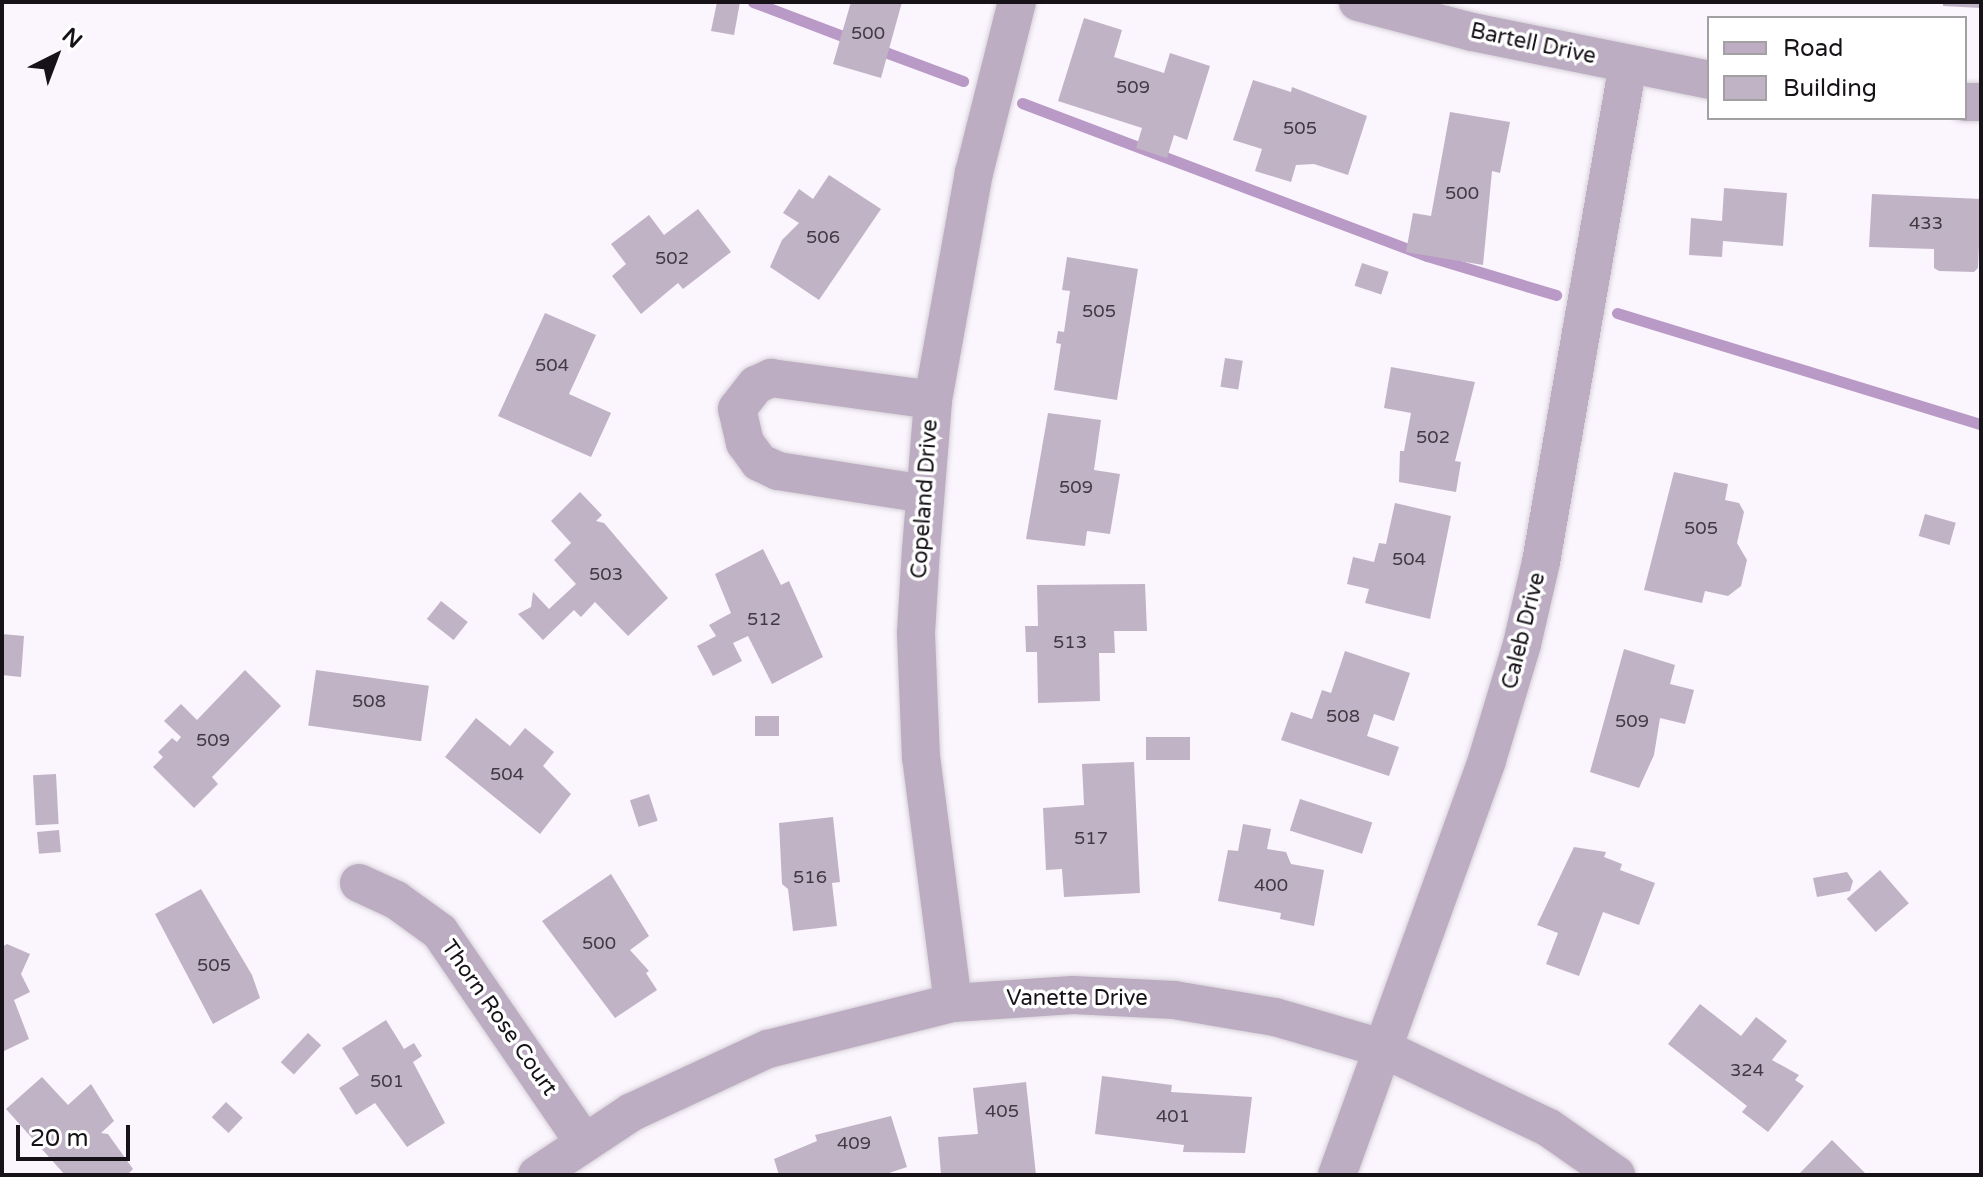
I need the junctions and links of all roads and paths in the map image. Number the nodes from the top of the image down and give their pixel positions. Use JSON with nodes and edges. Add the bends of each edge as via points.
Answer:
{"nodes":[{"id":1,"x":1017,"y":2,"type":"edge"},
{"id":2,"x":1358,"y":2,"type":"edge"},
{"id":3,"x":1628,"y":64,"type":"junction"},
{"id":4,"x":1707,"y":80,"type":"edge"},
{"id":5,"x":933,"y":400,"type":"junction"},
{"id":6,"x":925,"y":494,"type":"junction"},
{"id":7,"x":359,"y":883,"type":"dead end"},
{"id":8,"x":953,"y":1003,"type":"junction"},
{"id":9,"x":1382,"y":1048,"type":"junction"},
{"id":10,"x":584,"y":1142,"type":"junction"},
{"id":11,"x":537,"y":1175,"type":"edge"},
{"id":12,"x":1337,"y":1175,"type":"edge"},
{"id":13,"x":1616,"y":1175,"type":"edge"}],
"edges":[{"from":1,"to":5,"type":"street","name":"Copeland Drive","via":[[974,173]]},
{"from":2,"to":3,"type":"street","name":"Bartell Drive"},
{"from":3,"to":4,"type":"street","name":"Bartell Drive"},
{"from":3,"to":9,"type":"street","name":"Caleb Drive","via":[[1522,644],[1487,760]]},
{"from":5,"to":6,"type":"street","name":"Copeland Drive"},
{"from":5,"to":6,"type":"street","via":[[771,378],[743,397],[737,409],[745,443],[759,462],[778,471]]},
{"from":6,"to":8,"type":"street","name":"Copeland Drive","via":[[916,633],[921,758]]},
{"from":7,"to":10,"type":"street","name":"Thorn Rose Court","via":[[396,900],[440,932]]},
{"from":8,"to":9,"type":"street","name":"Vanette Drive","via":[[1073,995],[1174,1000],[1275,1017]]},
{"from":8,"to":10,"type":"street","name":"Vanette Drive","via":[[768,1049],[670,1091]]},
{"from":9,"to":12,"type":"street","name":"Caleb Drive"},
{"from":9,"to":13,"type":"street","name":"Vanette Drive","via":[[1549,1128]]},
{"from":10,"to":11,"type":"street","name":"Vanette Drive"}]}
